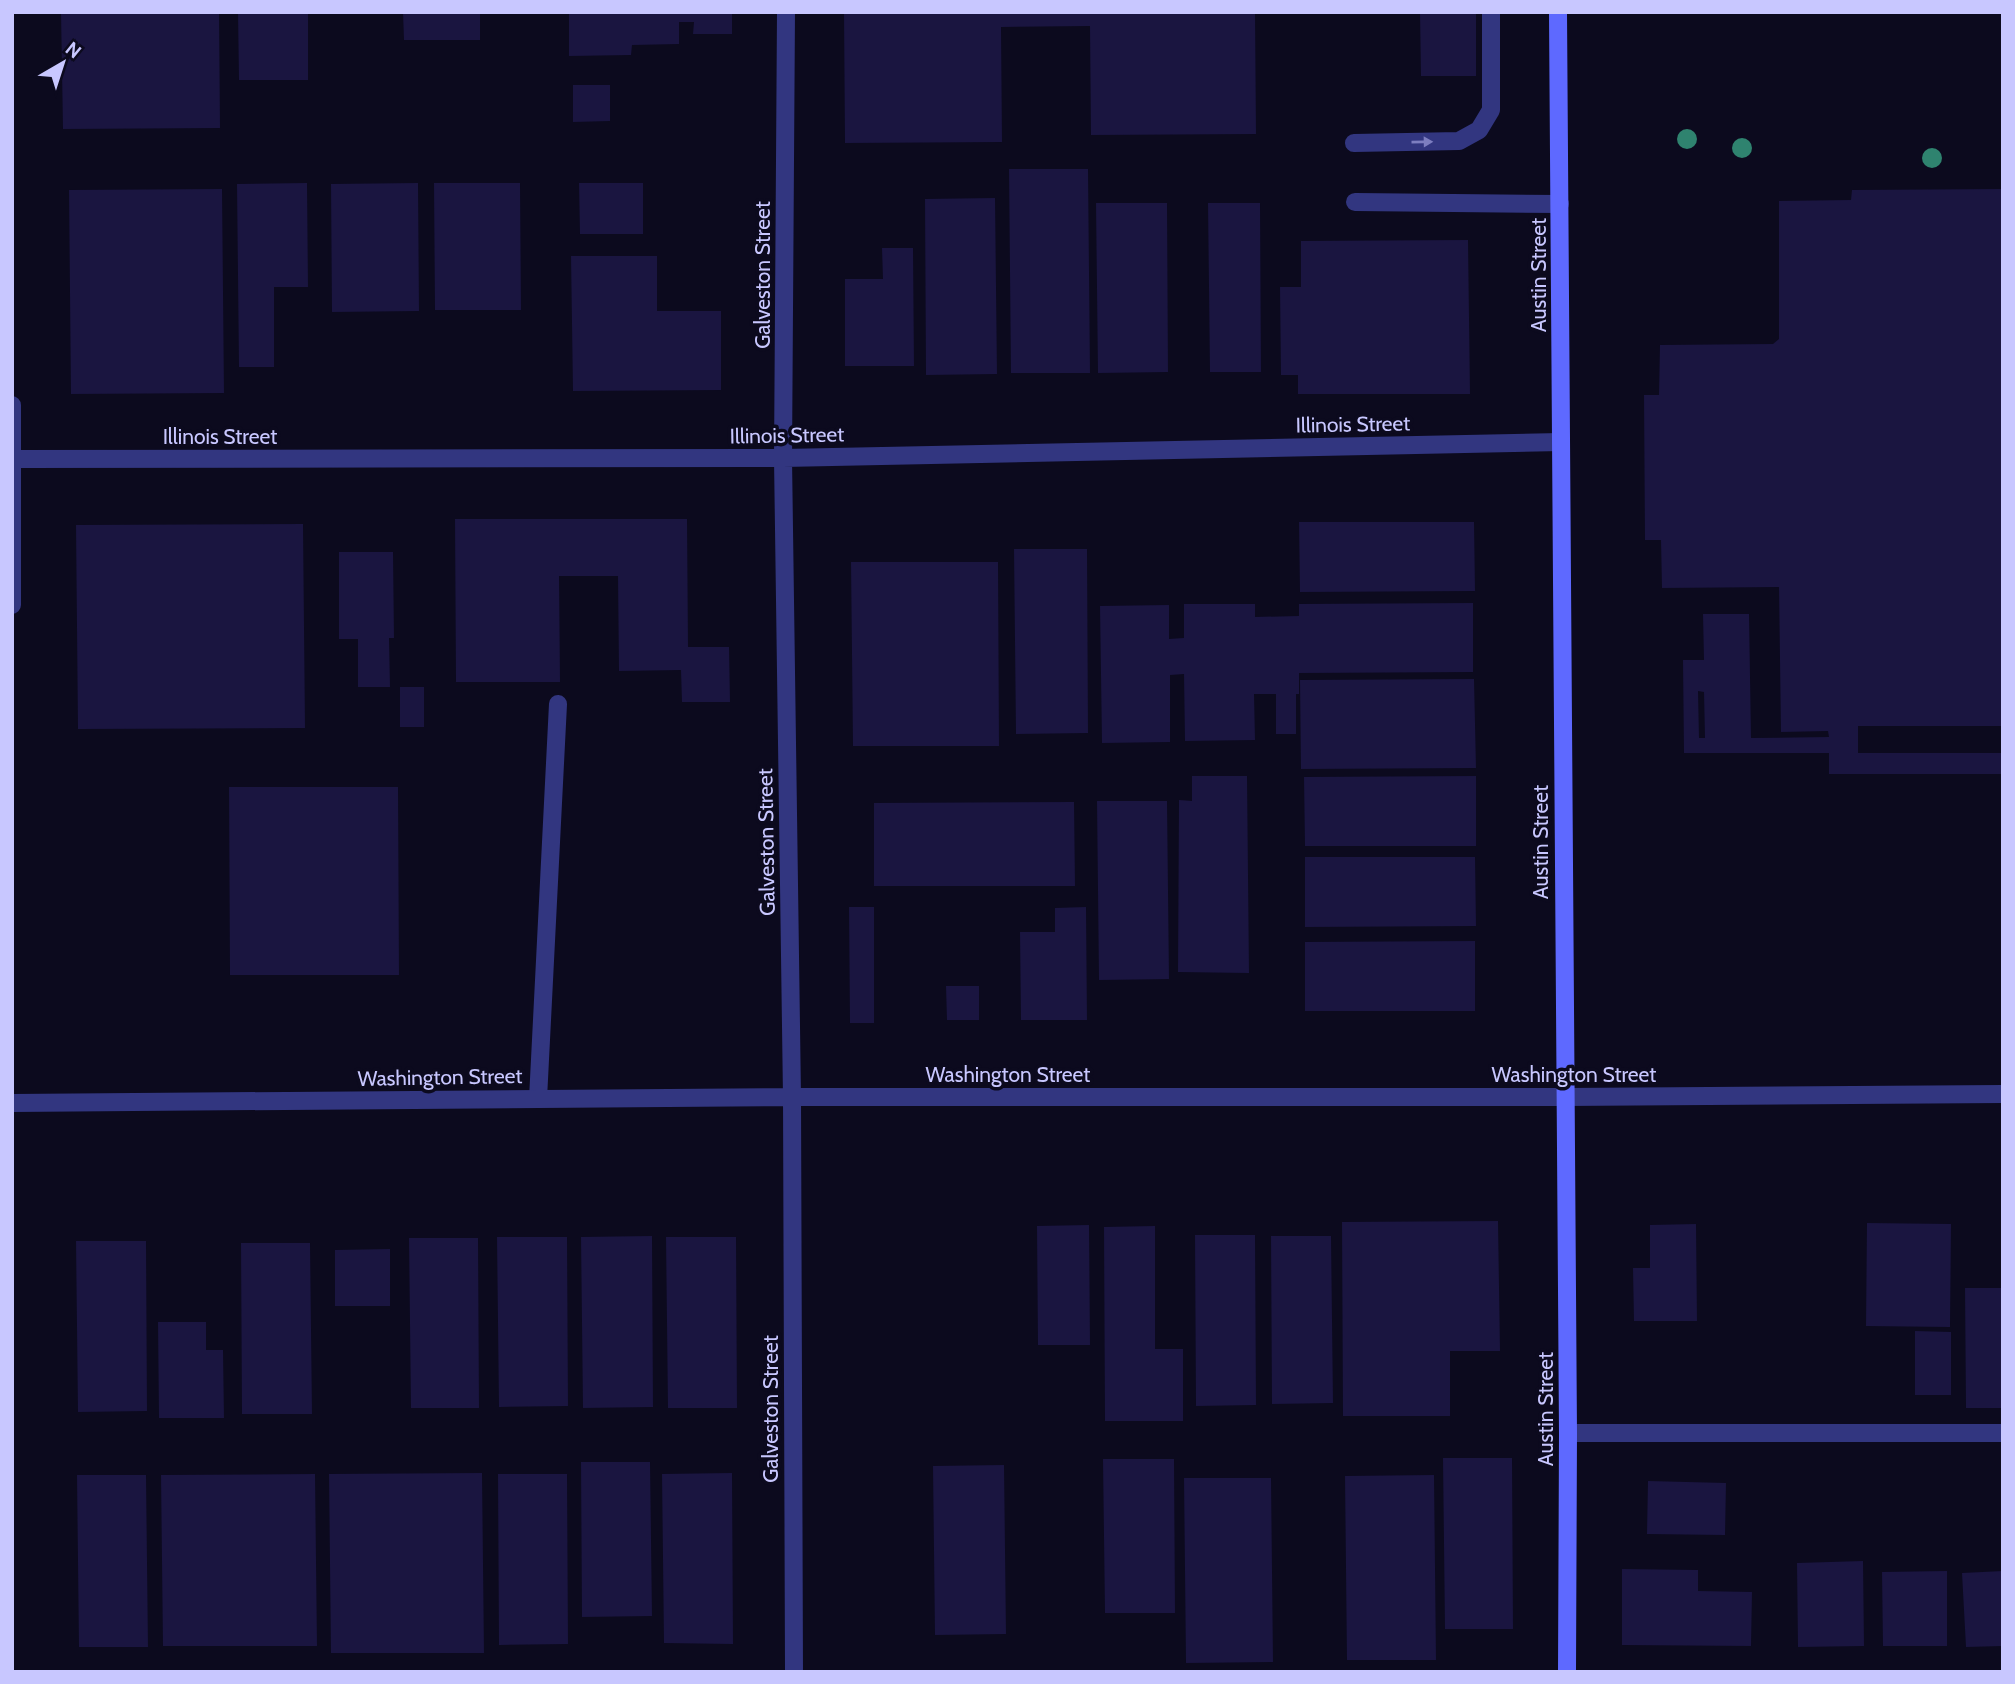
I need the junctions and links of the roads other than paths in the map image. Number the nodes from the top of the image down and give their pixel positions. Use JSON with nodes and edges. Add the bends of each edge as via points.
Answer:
{"nodes":[{"id":1,"x":786,"y":12,"type":"edge"},
{"id":2,"x":1491,"y":12,"type":"edge"},
{"id":3,"x":1558,"y":12,"type":"edge"},
{"id":4,"x":1353,"y":143,"type":"dead end"},
{"id":5,"x":1355,"y":202,"type":"dead end"},
{"id":6,"x":1560,"y":204,"type":"junction"},
{"id":7,"x":12,"y":405,"type":"edge"},
{"id":8,"x":1561,"y":442,"type":"junction"},
{"id":9,"x":783,"y":458,"type":"junction"},
{"id":10,"x":13,"y":459,"type":"edge"},
{"id":11,"x":12,"y":605,"type":"edge"},
{"id":12,"x":558,"y":704,"type":"dead end"},
{"id":13,"x":2003,"y":1094,"type":"edge"},
{"id":14,"x":792,"y":1097,"type":"junction"},
{"id":15,"x":1565,"y":1097,"type":"junction"},
{"id":16,"x":538,"y":1099,"type":"junction"},
{"id":17,"x":12,"y":1103,"type":"edge"},
{"id":18,"x":1568,"y":1433,"type":"junction"},
{"id":19,"x":2003,"y":1433,"type":"edge"},
{"id":20,"x":794,"y":1672,"type":"edge"},
{"id":21,"x":1567,"y":1672,"type":"edge"}],
"edges":[{"from":1,"to":9,"type":"street","name":"Galveston Street"},
{"from":4,"to":2,"type":"street","one_way":true,"via":[[1459,141],[1479,130],[1491,110]]},
{"from":3,"to":6,"type":"street","name":"Austin Street"},
{"from":5,"to":6,"type":"street"},
{"from":6,"to":8,"type":"street","name":"Austin Street"},
{"from":7,"to":10,"type":"street"},
{"from":8,"to":9,"type":"street","name":"Illinois Street"},
{"from":8,"to":15,"type":"street","name":"Austin Street"},
{"from":9,"to":10,"type":"street","name":"Illinois Street"},
{"from":9,"to":14,"type":"street","name":"Galveston Street"},
{"from":10,"to":11,"type":"street"},
{"from":12,"to":16,"type":"street"},
{"from":13,"to":15,"type":"street","name":"Washington Street"},
{"from":14,"to":15,"type":"street","name":"Washington Street"},
{"from":14,"to":16,"type":"street","name":"Washington Street"},
{"from":14,"to":20,"type":"street","name":"Galveston Street"},
{"from":15,"to":18,"type":"street","name":"Austin Street"},
{"from":16,"to":17,"type":"street","name":"Washington Street"},
{"from":18,"to":19,"type":"street"},
{"from":18,"to":21,"type":"street","name":"Austin Street"}]}
